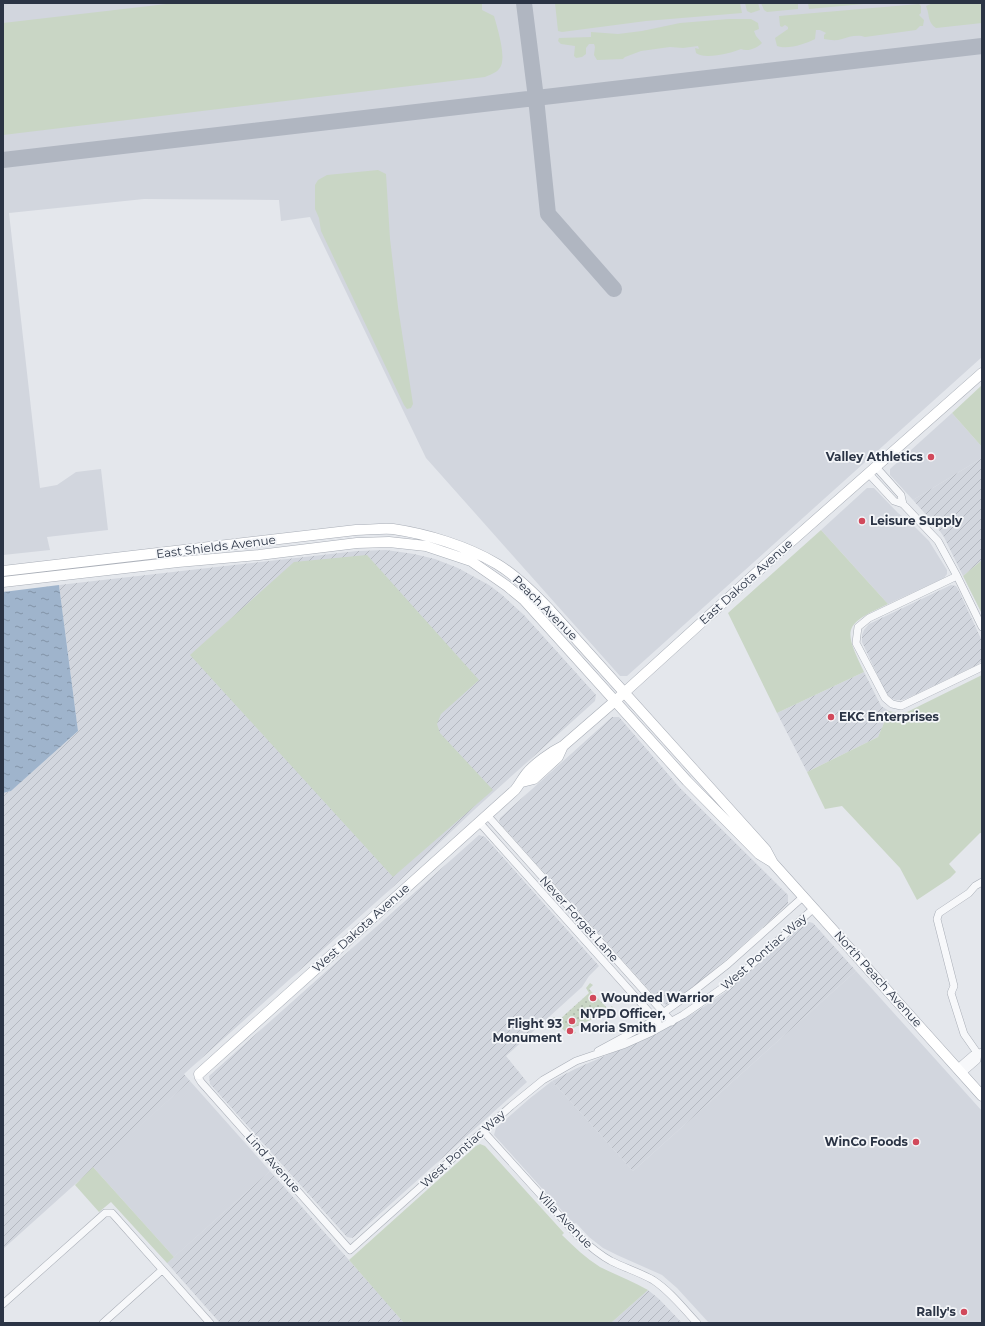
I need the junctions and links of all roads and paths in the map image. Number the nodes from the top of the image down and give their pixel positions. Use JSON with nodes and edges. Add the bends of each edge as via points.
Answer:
{"nodes":[{"id":1,"x":982,"y":373,"type":"edge"},
{"id":2,"x":872,"y":470,"type":"junction"},
{"id":3,"x":330,"y":533,"type":"junction"},
{"id":4,"x":428,"y":541,"type":"junction"},
{"id":5,"x":332,"y":546,"type":"junction"},
{"id":6,"x":3,"y":571,"type":"edge"},
{"id":7,"x":957,"y":576,"type":"junction"},
{"id":8,"x":3,"y":582,"type":"edge"},
{"id":9,"x":982,"y":627,"type":"edge"},
{"id":10,"x":982,"y":667,"type":"edge"},
{"id":11,"x":624,"y":692,"type":"junction"},
{"id":12,"x":615,"y":701,"type":"junction"},
{"id":13,"x":487,"y":815,"type":"junction"},
{"id":14,"x":479,"y":822,"type":"junction"},
{"id":15,"x":773,"y":863,"type":"junction"},
{"id":16,"x":982,"y":882,"type":"edge"},
{"id":17,"x":804,"y":896,"type":"junction"},
{"id":18,"x":814,"y":908,"type":"junction"},
{"id":19,"x":664,"y":1013,"type":"junction"},
{"id":20,"x":655,"y":1019,"type":"junction"},
{"id":21,"x":672,"y":1022,"type":"junction"},
{"id":22,"x":662,"y":1026,"type":"junction"},
{"id":23,"x":980,"y":1053,"type":"edge"},
{"id":24,"x":584,"y":1059,"type":"junction"},
{"id":25,"x":960,"y":1071,"type":"junction"},
{"id":26,"x":199,"y":1074,"type":"joint"},
{"id":27,"x":982,"y":1096,"type":"edge"},
{"id":28,"x":483,"y":1131,"type":"junction"},
{"id":29,"x":350,"y":1250,"type":"joint"},
{"id":30,"x":162,"y":1270,"type":"junction"},
{"id":31,"x":3,"y":1304,"type":"edge"},
{"id":32,"x":103,"y":1323,"type":"edge"},
{"id":33,"x":210,"y":1323,"type":"edge"},
{"id":34,"x":696,"y":1323,"type":"edge"}],
"edges":[{"from":1,"to":2,"type":"main road","name":"East Dakota Avenue"},
{"from":2,"to":7,"type":"street","via":[[901,495],[903,504],[938,541]]},
{"from":2,"to":11,"type":"main road","name":"East Dakota Avenue"},
{"from":3,"to":4,"type":"main road","name":"East Shields Avenue","via":[[392,529]]},
{"from":3,"to":5,"type":"main road"},
{"from":3,"to":6,"type":"main road","name":"East Shields Avenue"},
{"from":4,"to":5,"type":"main road","name":"East Shields Avenue"},
{"from":4,"to":11,"type":"main road","name":"Peach Avenue","via":[[474,552],[498,564],[518,579],[550,610]]},
{"from":4,"to":12,"type":"main road","via":[[471,562],[524,600]]},
{"from":5,"to":8,"type":"main road","name":"East Shields Avenue"},
{"from":7,"to":9,"type":"street"},
{"from":7,"to":10,"type":"street","via":[[868,618],[858,627],[856,643],[885,698],[892,704],[901,706]]},
{"from":11,"to":12,"type":"main road","name":"West Dakota Avenue"},
{"from":11,"to":15,"type":"main road","name":"North Peach Avenue","via":[[766,850]]},
{"from":12,"to":13,"type":"main road","name":"West Dakota Avenue","via":[[562,746],[558,757],[534,779],[522,782]]},
{"from":12,"to":15,"type":"main road","name":"North Peach Avenue","via":[[759,854]]},
{"from":13,"to":14,"type":"main road","name":"West Dakota Avenue"},
{"from":13,"to":19,"type":"street","name":"Never Forget Lane"},
{"from":14,"to":20,"type":"street","name":"Never Forget Lane"},
{"from":14,"to":26,"type":"main road","name":"West Dakota Avenue"},
{"from":15,"to":17,"type":"main road","name":"North Peach Avenue"},
{"from":16,"to":23,"type":"street","via":[[939,913],[937,919],[954,986],[950,993],[964,1034]]},
{"from":17,"to":18,"type":"main road","name":"North Peach Avenue"},
{"from":17,"to":19,"type":"street","name":"West Pontiac Way","via":[[728,964]]},
{"from":18,"to":21,"type":"street","name":"West Pontiac Way","via":[[724,987]]},
{"from":18,"to":25,"type":"main road","name":"North Peach Avenue"},
{"from":19,"to":20,"type":"street","name":"West Pontiac Way"},
{"from":19,"to":21,"type":"street","name":"Never Forget Lane"},
{"from":20,"to":22,"type":"street","name":"Never Forget Lane"},
{"from":20,"to":24,"type":"street","name":"West Pontiac Way"},
{"from":21,"to":22,"type":"street","name":"West Pontiac Way"},
{"from":22,"to":24,"type":"street","name":"West Pontiac Way","via":[[623,1045]]},
{"from":23,"to":25,"type":"street","via":[[977,1060]]},
{"from":24,"to":28,"type":"street","name":"West Pontiac Way","via":[[543,1080]]},
{"from":25,"to":27,"type":"main road","name":"North Peach Avenue"},
{"from":26,"to":29,"type":"street","name":"Lind Avenue","via":[[201,1082]]},
{"from":28,"to":29,"type":"street","name":"West Pontiac Way"},
{"from":28,"to":34,"type":"street","name":"Villa Avenue","via":[[590,1247],[612,1261],[654,1281],[680,1304]]},
{"from":30,"to":31,"type":"street","via":[[109,1212]]},
{"from":30,"to":32,"type":"street"},
{"from":30,"to":33,"type":"street"}]}
